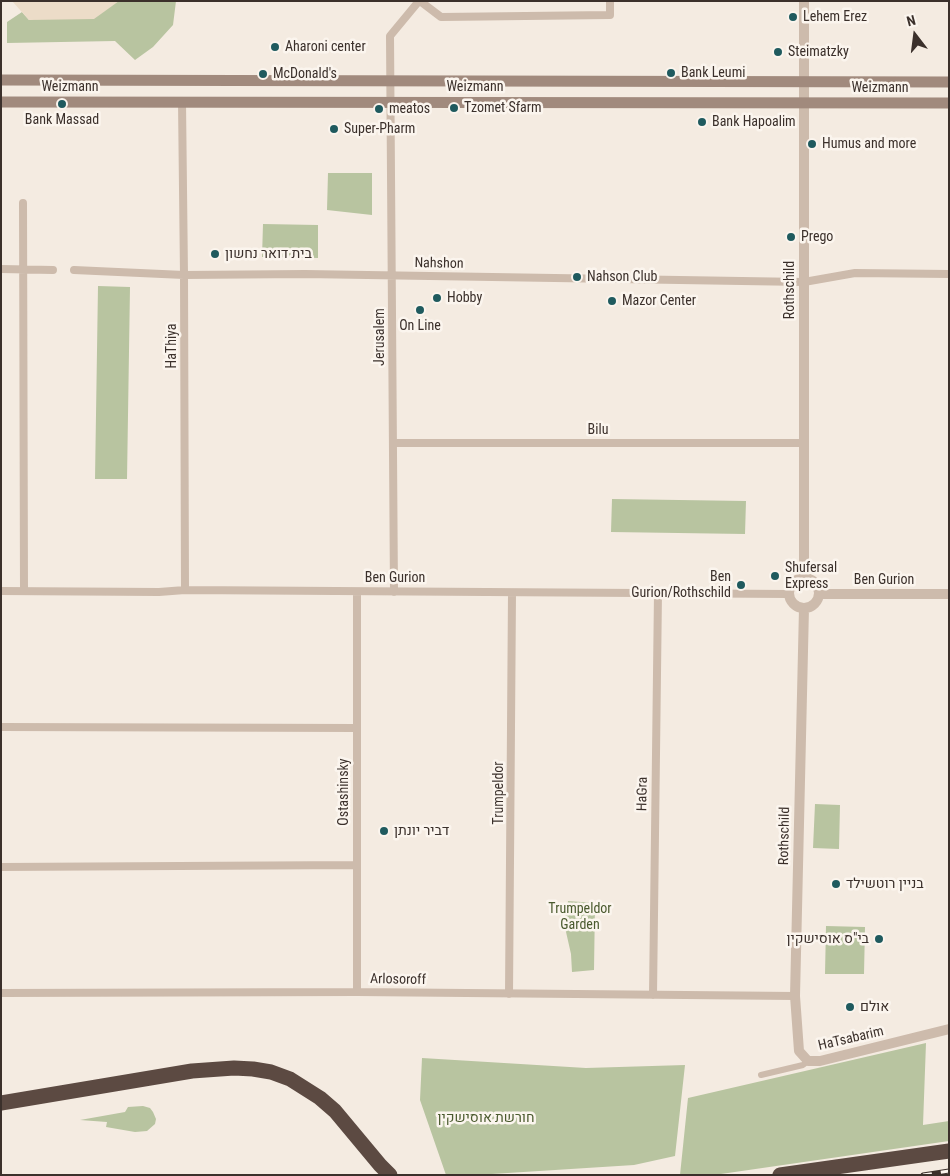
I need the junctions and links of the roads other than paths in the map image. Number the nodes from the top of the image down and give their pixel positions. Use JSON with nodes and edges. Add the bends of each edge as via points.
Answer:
{"nodes":[{"id":1,"x":420,"y":1,"type":"edge"},
{"id":2,"x":610,"y":1,"type":"edge"},
{"id":3,"x":804,"y":1,"type":"edge"},
{"id":4,"x":1,"y":80,"type":"edge"},
{"id":5,"x":390,"y":81,"type":"junction"},
{"id":6,"x":804,"y":82,"type":"junction"},
{"id":7,"x":949,"y":82,"type":"edge"},
{"id":8,"x":1,"y":102,"type":"edge"},
{"id":9,"x":182,"y":102,"type":"junction"},
{"id":10,"x":390,"y":102,"type":"junction"},
{"id":11,"x":804,"y":103,"type":"junction"},
{"id":12,"x":949,"y":103,"type":"edge"},
{"id":13,"x":23,"y":203,"type":"dead end"},
{"id":14,"x":1,"y":269,"type":"edge"},
{"id":15,"x":24,"y":270,"type":"junction"},
{"id":16,"x":53,"y":270,"type":"dead end"},
{"id":17,"x":74,"y":270,"type":"dead end"},
{"id":18,"x":949,"y":274,"type":"edge"},
{"id":19,"x":184,"y":275,"type":"junction"},
{"id":20,"x":393,"y":276,"type":"junction"},
{"id":21,"x":804,"y":282,"type":"junction"},
{"id":22,"x":393,"y":443,"type":"junction"},
{"id":23,"x":804,"y":443,"type":"junction"},
{"id":24,"x":804,"y":578,"type":"junction"},
{"id":25,"x":185,"y":590,"type":"junction"},
{"id":26,"x":1,"y":591,"type":"edge"},
{"id":27,"x":24,"y":591,"type":"junction"},
{"id":28,"x":357,"y":592,"type":"junction"},
{"id":29,"x":394,"y":592,"type":"junction"},
{"id":30,"x":512,"y":592,"type":"junction"},
{"id":31,"x":658,"y":594,"type":"junction"},
{"id":32,"x":788,"y":594,"type":"junction"},
{"id":33,"x":819,"y":594,"type":"junction"},
{"id":34,"x":949,"y":594,"type":"edge"},
{"id":35,"x":804,"y":608,"type":"junction"},
{"id":36,"x":1,"y":727,"type":"edge"},
{"id":37,"x":357,"y":728,"type":"junction"},
{"id":38,"x":357,"y":865,"type":"junction"},
{"id":39,"x":1,"y":867,"type":"edge"},
{"id":40,"x":357,"y":992,"type":"junction"},
{"id":41,"x":1,"y":993,"type":"edge"},
{"id":42,"x":509,"y":994,"type":"junction"},
{"id":43,"x":653,"y":995,"type":"junction"},
{"id":44,"x":795,"y":996,"type":"junction"},
{"id":45,"x":949,"y":1029,"type":"edge"},
{"id":46,"x":808,"y":1060,"type":"junction"},
{"id":47,"x":761,"y":1075,"type":"dead end"},
{"id":48,"x":1,"y":1103,"type":"edge"},
{"id":49,"x":949,"y":1151,"type":"edge"},
{"id":50,"x":390,"y":1175,"type":"edge"},
{"id":51,"x":780,"y":1175,"type":"edge"}],
"edges":[{"from":1,"to":2,"type":"street","via":[[441,17],[610,15]]},
{"from":1,"to":5,"type":"street","name":"Jerusalem","via":[[390,36]]},
{"from":3,"to":6,"type":"street","name":"Rothschild"},
{"from":4,"to":5,"type":"main road","name":"Weizmann"},
{"from":5,"to":6,"type":"main road","name":"Weizmann"},
{"from":5,"to":10,"type":"street","name":"Jerusalem"},
{"from":6,"to":7,"type":"main road","name":"Weizmann"},
{"from":6,"to":11,"type":"street","name":"Rothschild"},
{"from":8,"to":9,"type":"main road","name":"Weizmann"},
{"from":9,"to":10,"type":"main road","name":"Weizmann"},
{"from":9,"to":19,"type":"street","name":"HaThiya"},
{"from":10,"to":11,"type":"main road","name":"Weizmann"},
{"from":10,"to":20,"type":"street","name":"Jerusalem"},
{"from":11,"to":12,"type":"main road","name":"Weizmann"},
{"from":11,"to":21,"type":"street","name":"Rothschild"},
{"from":13,"to":15,"type":"street"},
{"from":14,"to":15,"type":"street"},
{"from":15,"to":16,"type":"street"},
{"from":15,"to":27,"type":"street"},
{"from":17,"to":19,"type":"street","name":"Nahshon"},
{"from":18,"to":21,"type":"street","name":"Nahshon","via":[[855,272]]},
{"from":19,"to":20,"type":"street","name":"Nahshon"},
{"from":19,"to":25,"type":"street","name":"HaThiya"},
{"from":20,"to":21,"type":"street","name":"Nahshon"},
{"from":20,"to":22,"type":"street","name":"Jerusalem"},
{"from":21,"to":23,"type":"street","name":"Rothschild"},
{"from":22,"to":23,"type":"street","name":"Bilu"},
{"from":22,"to":29,"type":"street","name":"Jerusalem"},
{"from":23,"to":24,"type":"street","name":"Rothschild"},
{"from":24,"to":32,"type":"street","via":[[791,584]]},
{"from":24,"to":33,"type":"street","via":[[815,583]]},
{"from":25,"to":27,"type":"street","name":"Ben Gurion"},
{"from":25,"to":28,"type":"street","name":"Ben Gurion"},
{"from":26,"to":27,"type":"street","name":"Ben Gurion"},
{"from":28,"to":29,"type":"street","name":"Ben Gurion"},
{"from":28,"to":37,"type":"street","name":"Ostashinsky"},
{"from":29,"to":30,"type":"street","name":"Ben Gurion"},
{"from":30,"to":31,"type":"street","name":"Ben Gurion"},
{"from":30,"to":42,"type":"street","name":"Trumpeldor"},
{"from":31,"to":32,"type":"street","name":"Ben Gurion"},
{"from":31,"to":43,"type":"street","name":"HaGra"},
{"from":32,"to":35,"type":"street","via":[[793,604]]},
{"from":33,"to":34,"type":"street","name":"Ben Gurion"},
{"from":33,"to":35,"type":"street","via":[[816,602]]},
{"from":35,"to":44,"type":"street","name":"Rothschild"},
{"from":36,"to":37,"type":"street"},
{"from":37,"to":38,"type":"street","name":"Ostashinsky"},
{"from":38,"to":39,"type":"street"},
{"from":38,"to":40,"type":"street","name":"Ostashinsky"},
{"from":40,"to":41,"type":"street","name":"Arlosoroff"},
{"from":40,"to":42,"type":"street","name":"Arlosoroff"},
{"from":42,"to":43,"type":"street","name":"Arlosoroff"},
{"from":43,"to":44,"type":"street","name":"Arlosoroff"},
{"from":44,"to":46,"type":"street","name":"Rothschild","via":[[799,1051]]},
{"from":45,"to":46,"type":"street","name":"HaTsabarim","via":[[828,1059]]},
{"from":46,"to":47,"type":"street","name":"HaTsabarim","via":[[803,1065]]},
{"from":48,"to":50,"type":"highway","via":[[192,1071],[234,1068],[271,1072],[290,1079],[320,1098]]},
{"from":49,"to":51,"type":"highway"}]}
